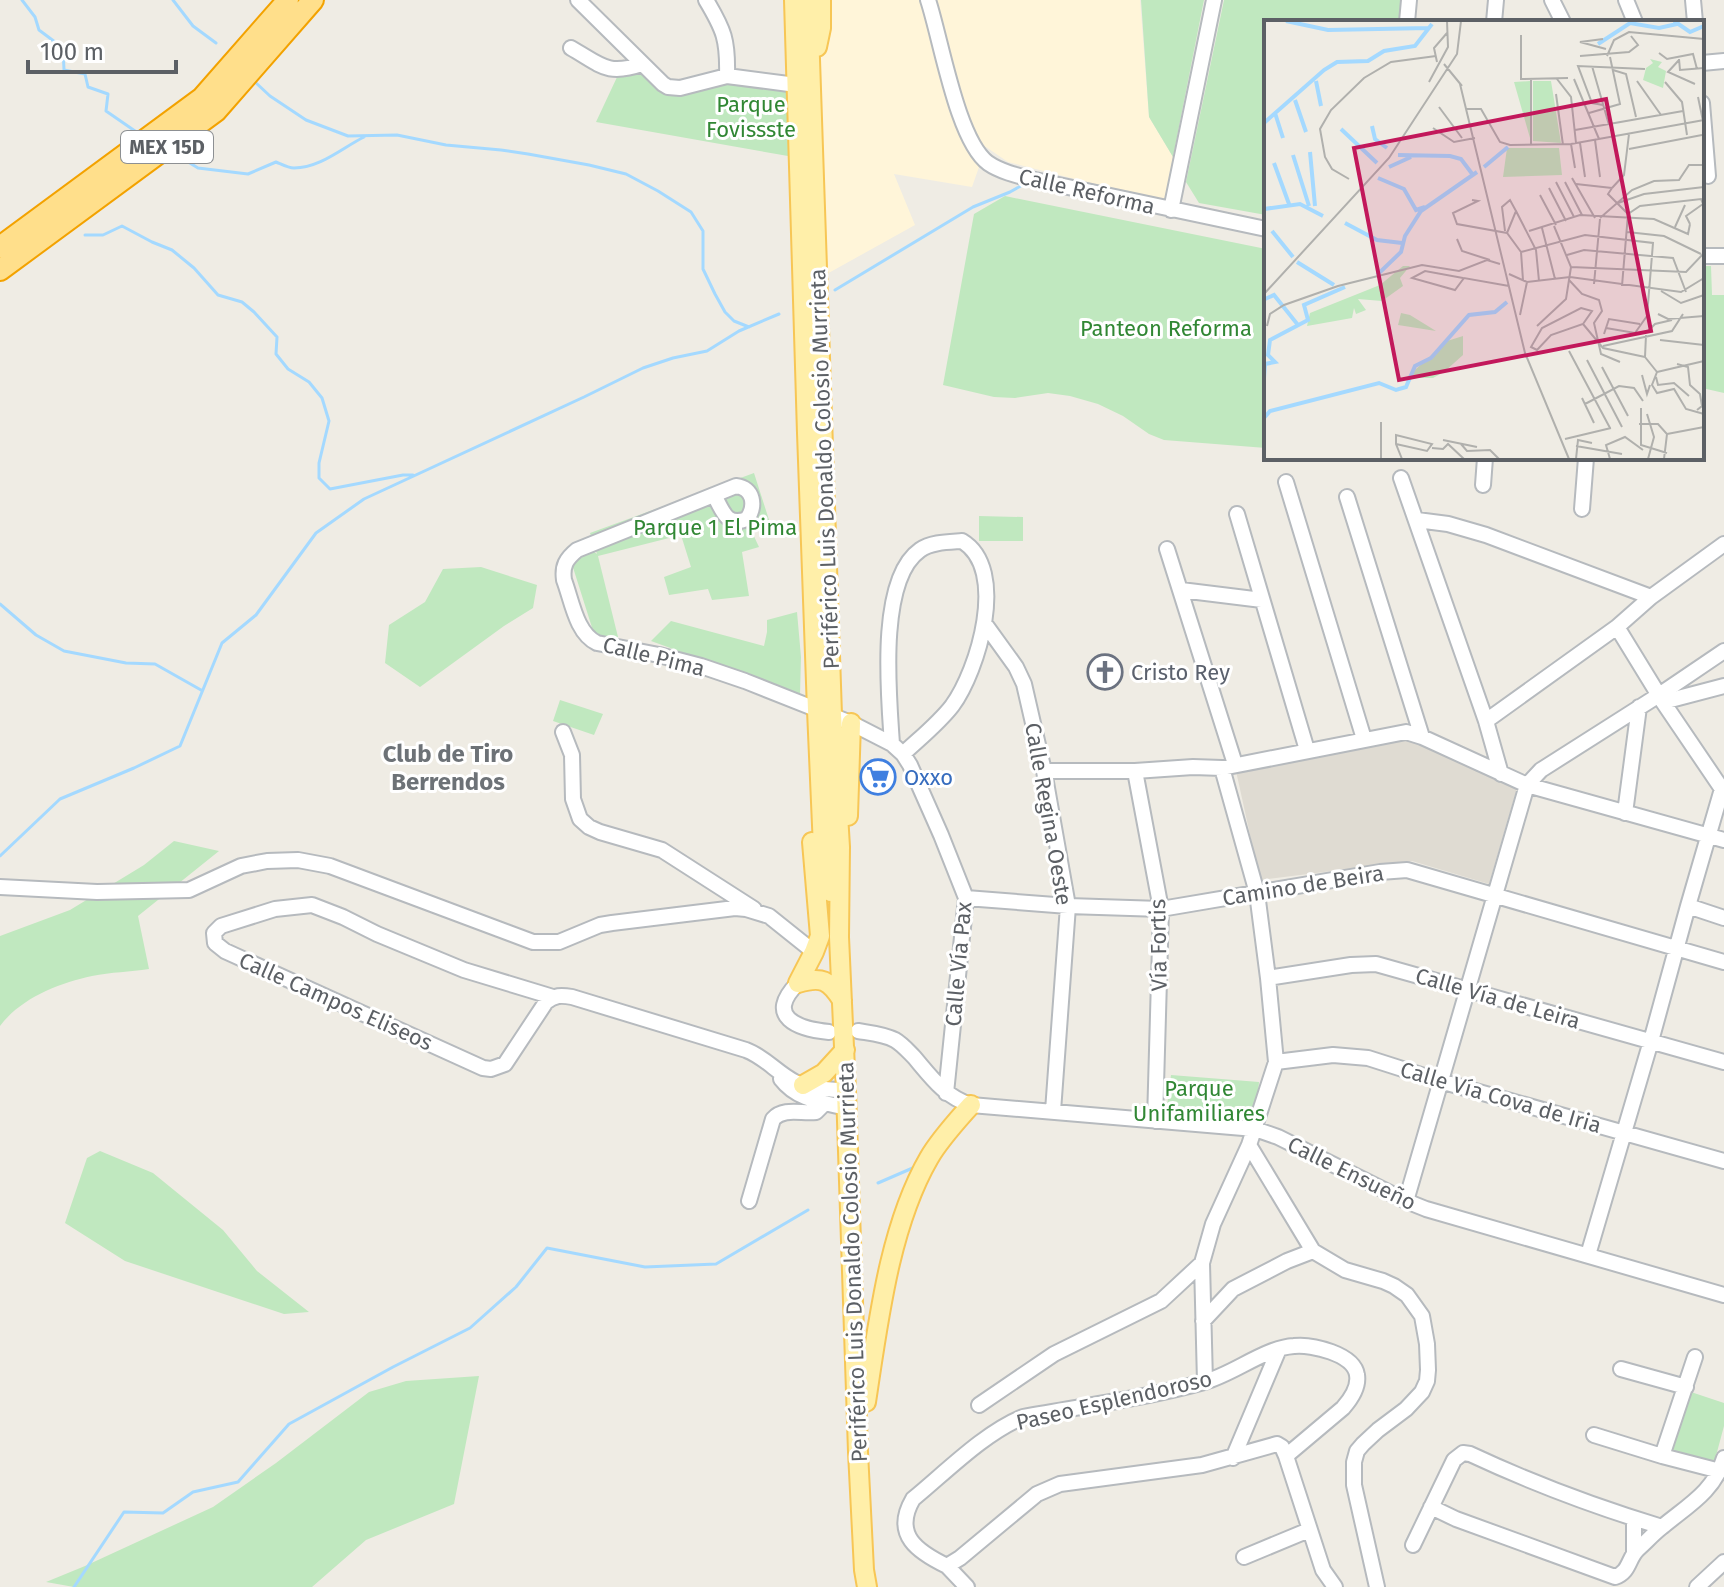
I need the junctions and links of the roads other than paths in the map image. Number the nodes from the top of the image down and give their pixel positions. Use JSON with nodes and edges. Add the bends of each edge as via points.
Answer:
{"nodes":[{"id":1,"x":272,"y":0,"type":"edge"},
{"id":2,"x":288,"y":0,"type":"edge"},
{"id":3,"x":303,"y":0,"type":"edge"},
{"id":4,"x":313,"y":0,"type":"edge"},
{"id":5,"x":578,"y":0,"type":"edge"},
{"id":6,"x":706,"y":0,"type":"edge"},
{"id":7,"x":794,"y":0,"type":"edge"},
{"id":8,"x":808,"y":0,"type":"edge"},
{"id":9,"x":821,"y":0,"type":"edge"},
{"id":10,"x":928,"y":0,"type":"edge"},
{"id":11,"x":1214,"y":0,"type":"edge"},
{"id":12,"x":1409,"y":0,"type":"edge"},
{"id":13,"x":1496,"y":0,"type":"edge"},
{"id":14,"x":1552,"y":0,"type":"edge"},
{"id":15,"x":1626,"y":0,"type":"edge"},
{"id":16,"x":1693,"y":0,"type":"edge"},
{"id":17,"x":1407,"y":20,"type":"edge"},
{"id":18,"x":1494,"y":20,"type":"edge"},
{"id":19,"x":1562,"y":20,"type":"edge"},
{"id":20,"x":1634,"y":20,"type":"edge"},
{"id":21,"x":1695,"y":20,"type":"edge"},
{"id":22,"x":571,"y":48,"type":"dead end"},
{"id":23,"x":1724,"y":61,"type":"edge"},
{"id":24,"x":1704,"y":63,"type":"edge"},
{"id":25,"x":642,"y":64,"type":"junction"},
{"id":26,"x":727,"y":76,"type":"junction"},
{"id":27,"x":806,"y":81,"type":"junction"},
{"id":28,"x":1704,"y":152,"type":"edge"},
{"id":29,"x":1724,"y":174,"type":"edge"},
{"id":30,"x":1705,"y":177,"type":"edge"},
{"id":31,"x":1171,"y":210,"type":"junction"},
{"id":32,"x":1264,"y":229,"type":"edge"},
{"id":33,"x":0,"y":232,"type":"edge"},
{"id":34,"x":0,"y":247,"type":"edge"},
{"id":35,"x":0,"y":261,"type":"edge"},
{"id":36,"x":0,"y":270,"type":"edge"},
{"id":37,"x":1485,"y":460,"type":"edge"},
{"id":38,"x":1586,"y":460,"type":"edge"},
{"id":39,"x":1401,"y":478,"type":"dead end"},
{"id":40,"x":1286,"y":482,"type":"dead end"},
{"id":41,"x":1483,"y":485,"type":"dead end"},
{"id":42,"x":714,"y":495,"type":"dead end"},
{"id":43,"x":1347,"y":497,"type":"dead end"},
{"id":44,"x":1582,"y":509,"type":"dead end"},
{"id":45,"x":1237,"y":514,"type":"dead end"},
{"id":46,"x":1417,"y":520,"type":"junction"},
{"id":47,"x":1724,"y":544,"type":"edge"},
{"id":48,"x":1167,"y":549,"type":"dead end"},
{"id":49,"x":1181,"y":590,"type":"junction"},
{"id":50,"x":1651,"y":597,"type":"junction"},
{"id":51,"x":1262,"y":600,"type":"junction"},
{"id":52,"x":985,"y":624,"type":"junction"},
{"id":53,"x":1617,"y":627,"type":"junction"},
{"id":54,"x":1724,"y":651,"type":"edge"},
{"id":55,"x":1724,"y":686,"type":"edge"},
{"id":56,"x":1661,"y":698,"type":"junction"},
{"id":57,"x":1639,"y":707,"type":"junction"},
{"id":58,"x":824,"y":713,"type":"junction"},
{"id":59,"x":1486,"y":721,"type":"junction"},
{"id":60,"x":851,"y":723,"type":"junction"},
{"id":61,"x":563,"y":732,"type":"dead end"},
{"id":62,"x":1422,"y":737,"type":"junction"},
{"id":63,"x":1364,"y":739,"type":"junction"},
{"id":64,"x":897,"y":749,"type":"junction"},
{"id":65,"x":1307,"y":750,"type":"junction"},
{"id":66,"x":1228,"y":766,"type":"junction"},
{"id":67,"x":1044,"y":771,"type":"junction"},
{"id":68,"x":1135,"y":771,"type":"junction"},
{"id":69,"x":1501,"y":774,"type":"junction"},
{"id":70,"x":1527,"y":785,"type":"junction"},
{"id":71,"x":1723,"y":788,"type":"edge"},
{"id":72,"x":821,"y":798,"type":"junction"},
{"id":73,"x":1625,"y":813,"type":"junction"},
{"id":74,"x":1708,"y":836,"type":"junction"},
{"id":75,"x":1724,"y":840,"type":"edge"},
{"id":76,"x":831,"y":847,"type":"junction"},
{"id":77,"x":0,"y":887,"type":"edge"},
{"id":78,"x":1257,"y":893,"type":"junction"},
{"id":79,"x":1494,"y":895,"type":"junction"},
{"id":80,"x":966,"y":898,"type":"junction"},
{"id":81,"x":1068,"y":906,"type":"junction"},
{"id":82,"x":1688,"y":906,"type":"junction"},
{"id":83,"x":1161,"y":909,"type":"junction"},
{"id":84,"x":757,"y":911,"type":"junction"},
{"id":85,"x":1724,"y":918,"type":"edge"},
{"id":86,"x":1676,"y":948,"type":"junction"},
{"id":87,"x":814,"y":952,"type":"junction"},
{"id":88,"x":1724,"y":962,"type":"edge"},
{"id":89,"x":1268,"y":978,"type":"junction"},
{"id":90,"x":798,"y":983,"type":"junction"},
{"id":91,"x":1467,"y":990,"type":"junction"},
{"id":92,"x":553,"y":997,"type":"junction"},
{"id":93,"x":842,"y":1000,"type":"junction"},
{"id":94,"x":858,"y":1031,"type":"dead end"},
{"id":95,"x":829,"y":1032,"type":"dead end"},
{"id":96,"x":1651,"y":1041,"type":"junction"},
{"id":97,"x":845,"y":1050,"type":"junction"},
{"id":98,"x":1276,"y":1062,"type":"junction"},
{"id":99,"x":1724,"y":1062,"type":"edge"},
{"id":100,"x":1440,"y":1081,"type":"junction"},
{"id":101,"x":794,"y":1084,"type":"junction"},
{"id":102,"x":946,"y":1093,"type":"junction"},
{"id":103,"x":846,"y":1099,"type":"junction"},
{"id":104,"x":825,"y":1103,"type":"junction"},
{"id":105,"x":971,"y":1105,"type":"junction"},
{"id":106,"x":1053,"y":1111,"type":"junction"},
{"id":107,"x":1155,"y":1121,"type":"junction"},
{"id":108,"x":1255,"y":1129,"type":"junction"},
{"id":109,"x":1624,"y":1133,"type":"junction"},
{"id":110,"x":1249,"y":1145,"type":"junction"},
{"id":111,"x":1724,"y":1161,"type":"edge"},
{"id":112,"x":749,"y":1201,"type":"dead end"},
{"id":113,"x":1406,"y":1201,"type":"junction"},
{"id":114,"x":1313,"y":1251,"type":"junction"},
{"id":115,"x":1588,"y":1255,"type":"junction"},
{"id":116,"x":1202,"y":1263,"type":"junction"},
{"id":117,"x":1724,"y":1295,"type":"edge"},
{"id":118,"x":1203,"y":1321,"type":"junction"},
{"id":119,"x":1279,"y":1349,"type":"junction"},
{"id":120,"x":1695,"y":1357,"type":"dead end"},
{"id":121,"x":1621,"y":1369,"type":"dead end"},
{"id":122,"x":1205,"y":1382,"type":"junction"},
{"id":123,"x":1686,"y":1387,"type":"junction"},
{"id":124,"x":979,"y":1405,"type":"dead end"},
{"id":125,"x":1594,"y":1435,"type":"dead end"},
{"id":126,"x":858,"y":1452,"type":"junction"},
{"id":127,"x":1286,"y":1456,"type":"junction"},
{"id":128,"x":1662,"y":1456,"type":"junction"},
{"id":129,"x":1233,"y":1458,"type":"junction"},
{"id":130,"x":1722,"y":1464,"type":"edge"},
{"id":131,"x":1431,"y":1507,"type":"junction"},
{"id":132,"x":1634,"y":1519,"type":"junction"},
{"id":133,"x":1662,"y":1527,"type":"junction"},
{"id":134,"x":1309,"y":1530,"type":"junction"},
{"id":135,"x":1413,"y":1545,"type":"dead end"},
{"id":136,"x":1634,"y":1553,"type":"junction"},
{"id":137,"x":1244,"y":1557,"type":"dead end"},
{"id":138,"x":1724,"y":1562,"type":"edge"},
{"id":139,"x":947,"y":1566,"type":"junction"},
{"id":140,"x":867,"y":1587,"type":"edge"},
{"id":141,"x":967,"y":1587,"type":"edge"},
{"id":142,"x":1335,"y":1587,"type":"edge"},
{"id":143,"x":1377,"y":1587,"type":"edge"},
{"id":144,"x":1697,"y":1587,"type":"edge"}],
"edges":[{"from":1,"to":33,"type":"highway","number":"MEX 15D","via":[[191,91]]},
{"from":2,"to":34,"type":"highway","number":"MEX 15D","via":[[202,98]]},
{"from":3,"to":35,"type":"highway","number":"MEX 15D","via":[[211,106]]},
{"from":4,"to":36,"type":"highway","number":"MEX 15D","via":[[216,111]]},
{"from":5,"to":25,"type":"street"},
{"from":6,"to":26,"type":"street","via":[[724,33]]},
{"from":7,"to":27,"type":"main road","name":"Periférico Luis Donaldo Colosio Murrieta"},
{"from":8,"to":27,"type":"main road","name":"Periférico Luis Donaldo Colosio Murrieta"},
{"from":9,"to":27,"type":"main road","via":[[821,28]]},
{"from":10,"to":31,"type":"street","name":"Calle Reforma","via":[[964,127],[988,163],[1035,180]]},
{"from":11,"to":31,"type":"street"},
{"from":12,"to":17,"type":"street"},
{"from":13,"to":18,"type":"street"},
{"from":14,"to":19,"type":"street"},
{"from":15,"to":20,"type":"street"},
{"from":16,"to":21,"type":"street"},
{"from":22,"to":25,"type":"street","via":[[613,70]]},
{"from":23,"to":24,"type":"street"},
{"from":25,"to":26,"type":"street","via":[[674,88]]},
{"from":26,"to":27,"type":"street"},
{"from":27,"to":58,"type":"main road","name":"Periférico Luis Donaldo Colosio Murrieta","via":[[807,433]]},
{"from":28,"to":30,"type":"street"},
{"from":29,"to":30,"type":"street"},
{"from":31,"to":32,"type":"street","name":"Calle Reforma"},
{"from":37,"to":41,"type":"street"},
{"from":38,"to":44,"type":"street"},
{"from":39,"to":46,"type":"street"},
{"from":40,"to":63,"type":"street"},
{"from":42,"to":58,"type":"street","name":"Calle Pima","via":[[569,556],[563,571],[583,632],[597,643],[701,666]]},
{"from":43,"to":62,"type":"street"},
{"from":45,"to":51,"type":"street"},
{"from":46,"to":50,"type":"street","via":[[1486,535]]},
{"from":46,"to":59,"type":"street"},
{"from":47,"to":50,"type":"street"},
{"from":48,"to":49,"type":"street"},
{"from":49,"to":51,"type":"street"},
{"from":49,"to":66,"type":"street"},
{"from":50,"to":53,"type":"street"},
{"from":51,"to":65,"type":"street"},
{"from":52,"to":64,"type":"street","via":[[953,705]]},
{"from":52,"to":64,"type":"street","via":[[984,573],[969,545],[939,543],[920,550],[900,578],[889,619]]},
{"from":52,"to":67,"type":"street","name":"Calle Regina Oeste","via":[[1021,675]]},
{"from":53,"to":56,"type":"street"},
{"from":53,"to":59,"type":"street"},
{"from":54,"to":56,"type":"street"},
{"from":55,"to":56,"type":"street"},
{"from":56,"to":57,"type":"street"},
{"from":56,"to":71,"type":"street"},
{"from":57,"to":70,"type":"street","via":[[1541,770]]},
{"from":57,"to":73,"type":"street"},
{"from":58,"to":60,"type":"street"},
{"from":58,"to":72,"type":"main road","name":"Periférico Luis Donaldo Colosio Murrieta"},
{"from":58,"to":76,"type":"main road","name":"Periférico Luis Donaldo Colosio Murrieta"},
{"from":59,"to":69,"type":"street"},
{"from":60,"to":64,"type":"street"},
{"from":60,"to":76,"type":"main road","via":[[849,807]]},
{"from":61,"to":84,"type":"street","via":[[572,755],[573,799],[580,819],[600,832],[662,850]]},
{"from":62,"to":63,"type":"street","via":[[1400,732]]},
{"from":62,"to":69,"type":"street"},
{"from":63,"to":65,"type":"street"},
{"from":64,"to":80,"type":"street","name":"Calle Vía Pax","via":[[910,765]]},
{"from":65,"to":66,"type":"street"},
{"from":66,"to":68,"type":"street"},
{"from":66,"to":78,"type":"street"},
{"from":67,"to":68,"type":"street"},
{"from":67,"to":81,"type":"street","name":"Calle Regina Oeste"},
{"from":68,"to":83,"type":"street","name":"Vía Fortis"},
{"from":69,"to":70,"type":"street"},
{"from":70,"to":73,"type":"street"},
{"from":70,"to":79,"type":"street"},
{"from":71,"to":74,"type":"street"},
{"from":72,"to":76,"type":"main road","name":"Periférico Luis Donaldo Colosio Murrieta"},
{"from":72,"to":87,"type":"main road","via":[[810,821],[820,927]]},
{"from":73,"to":74,"type":"street"},
{"from":74,"to":75,"type":"street"},
{"from":74,"to":82,"type":"street"},
{"from":76,"to":93,"type":"main road","name":"Periférico Luis Donaldo Colosio Murrieta"},
{"from":77,"to":84,"type":"street","via":[[189,890],[241,866],[298,860],[330,866],[546,943],[612,923],[735,908]]},
{"from":78,"to":79,"type":"street","name":"Camino de Beira","via":[[1395,870]]},
{"from":78,"to":83,"type":"street","name":"Camino de Beira"},
{"from":78,"to":89,"type":"street"},
{"from":79,"to":86,"type":"street","name":"Camino de Beira"},
{"from":79,"to":91,"type":"street"},
{"from":80,"to":81,"type":"street","name":"Camino de Beira"},
{"from":80,"to":102,"type":"street","name":"Calle Vía Pax"},
{"from":81,"to":83,"type":"street","name":"Camino de Beira"},
{"from":81,"to":106,"type":"street","name":"Calle Regina Oeste"},
{"from":82,"to":85,"type":"street"},
{"from":82,"to":86,"type":"street"},
{"from":83,"to":107,"type":"street","name":"Vía Fortis"},
{"from":84,"to":87,"type":"street"},
{"from":86,"to":88,"type":"street","name":"Camino de Beira"},
{"from":86,"to":96,"type":"street"},
{"from":87,"to":90,"type":"main road"},
{"from":89,"to":91,"type":"street","name":"Calle Vía de Leira","via":[[1376,964]]},
{"from":89,"to":98,"type":"street"},
{"from":90,"to":93,"type":"main road","via":[[827,982]]},
{"from":90,"to":95,"type":"street","via":[[784,1004],[788,1017],[807,1030]]},
{"from":91,"to":96,"type":"street","name":"Calle Vía de Leira"},
{"from":91,"to":100,"type":"street"},
{"from":92,"to":92,"type":"street","name":"Calle Campos Eliseos","via":[[464,970],[312,905],[275,909],[214,933],[215,943],[225,951],[483,1068],[505,1064]]},
{"from":92,"to":101,"type":"street","name":"Calle Campos Eliseos","via":[[572,997],[746,1050]]},
{"from":93,"to":97,"type":"main road","name":"Periférico Luis Donaldo Colosio Murrieta"},
{"from":94,"to":102,"type":"street","via":[[895,1040]]},
{"from":96,"to":99,"type":"street","name":"Calle Vía de Leira"},
{"from":96,"to":109,"type":"street"},
{"from":97,"to":101,"type":"main road","via":[[824,1073]]},
{"from":97,"to":103,"type":"main road","name":"Periférico Luis Donaldo Colosio Murrieta"},
{"from":98,"to":100,"type":"street","name":"Calle Vía Cova de Iria","via":[[1350,1055]]},
{"from":98,"to":108,"type":"street"},
{"from":100,"to":109,"type":"street","name":"Calle Vía Cova de Iria"},
{"from":100,"to":113,"type":"street"},
{"from":101,"to":103,"type":"street"},
{"from":101,"to":104,"type":"street","via":[[801,1096]]},
{"from":102,"to":105,"type":"street"},
{"from":103,"to":104,"type":"street"},
{"from":103,"to":126,"type":"main road","name":"Periférico Luis Donaldo Colosio Murrieta"},
{"from":104,"to":112,"type":"street","via":[[816,1112],[776,1115]]},
{"from":105,"to":106,"type":"street","name":"Calle Ensueño"},
{"from":105,"to":126,"type":"main road","via":[[930,1155],[896,1242]]},
{"from":106,"to":107,"type":"street","name":"Calle Ensueño"},
{"from":107,"to":108,"type":"street","name":"Calle Ensueño"},
{"from":108,"to":110,"type":"street"},
{"from":108,"to":113,"type":"street","name":"Calle Ensueño"},
{"from":109,"to":111,"type":"street","name":"Calle Vía Cova de Iria"},
{"from":109,"to":115,"type":"street"},
{"from":110,"to":114,"type":"street"},
{"from":110,"to":116,"type":"street","via":[[1213,1224]]},
{"from":113,"to":115,"type":"street","name":"Calle Ensueño"},
{"from":114,"to":118,"type":"street","via":[[1233,1289]]},
{"from":114,"to":143,"type":"street","via":[[1345,1270],[1394,1286],[1416,1306],[1425,1328],[1428,1370],[1422,1392],[1363,1444],[1354,1462],[1354,1485]]},
{"from":115,"to":117,"type":"street","name":"Calle Ensueño"},
{"from":116,"to":118,"type":"street"},
{"from":116,"to":124,"type":"street","via":[[1149,1309],[1054,1354]]},
{"from":118,"to":122,"type":"street"},
{"from":119,"to":122,"type":"street","name":"Paseo Esplendoroso"},
{"from":119,"to":127,"type":"street","name":"Paseo Esplendoroso","via":[[1322,1349],[1346,1360],[1357,1373],[1355,1389],[1343,1408]]},
{"from":119,"to":129,"type":"street"},
{"from":120,"to":123,"type":"street"},
{"from":121,"to":123,"type":"street"},
{"from":122,"to":139,"type":"street","name":"Paseo Esplendoroso","via":[[1023,1417],[992,1434],[907,1509],[909,1538]]},
{"from":123,"to":128,"type":"street"},
{"from":125,"to":128,"type":"street"},
{"from":126,"to":140,"type":"main road","name":"Periférico Luis Donaldo Colosio Murrieta"},
{"from":127,"to":129,"type":"street","via":[[1273,1444]]},
{"from":127,"to":134,"type":"street"},
{"from":128,"to":130,"type":"street"},
{"from":129,"to":139,"type":"street","via":[[1049,1488]]},
{"from":130,"to":133,"type":"street","via":[[1696,1502]]},
{"from":131,"to":132,"type":"street","via":[[1454,1460],[1463,1453]]},
{"from":131,"to":135,"type":"street"},
{"from":131,"to":136,"type":"street","via":[[1610,1576],[1625,1572]]},
{"from":132,"to":133,"type":"street"},
{"from":132,"to":136,"type":"street"},
{"from":133,"to":136,"type":"street"},
{"from":134,"to":137,"type":"street"},
{"from":134,"to":142,"type":"street"},
{"from":138,"to":144,"type":"street"},
{"from":139,"to":141,"type":"street"}]}
